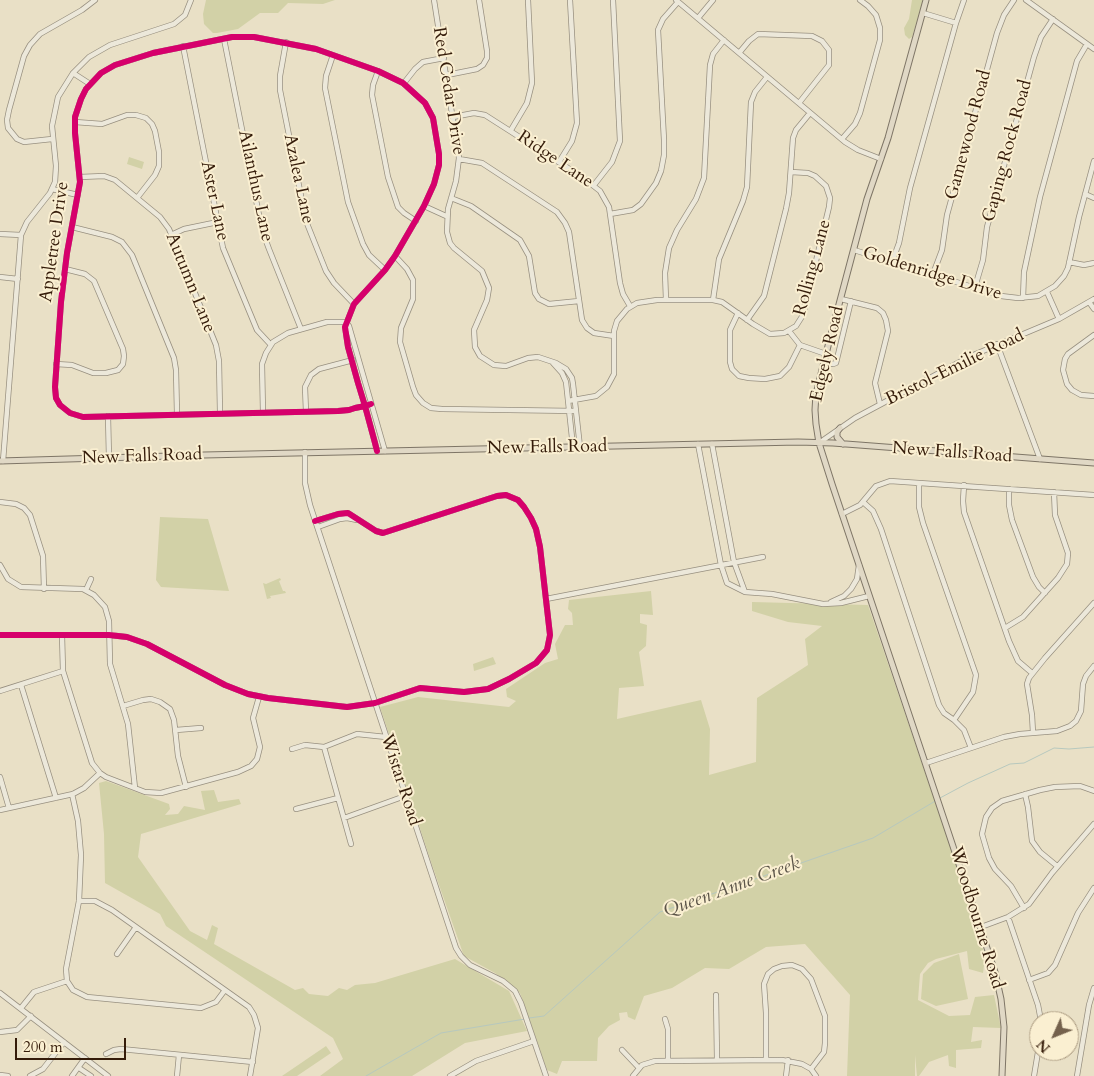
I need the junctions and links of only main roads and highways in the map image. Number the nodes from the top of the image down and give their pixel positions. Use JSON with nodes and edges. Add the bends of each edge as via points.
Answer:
{"nodes":[{"id":1,"x":926,"y":0,"type":"edge"},
{"id":2,"x":840,"y":428,"type":"road end"},
{"id":3,"x":819,"y":443,"type":"junction"},
{"id":4,"x":843,"y":444,"type":"junction"},
{"id":5,"x":2,"y":461,"type":"edge"},
{"id":6,"x":1094,"y":463,"type":"edge"},
{"id":7,"x":926,"y":763,"type":"joint"},
{"id":8,"x":1002,"y":1076,"type":"edge"}],
"edges":[{"from":1,"to":3,"type":"main road","name":"Edgely Road","via":[[867,199],[816,394]]},
{"from":2,"to":4,"type":"main road","via":[[837,436]]},
{"from":3,"to":4,"type":"main road","name":"New Falls Road"},
{"from":3,"to":5,"type":"main road","name":"New Falls Road"},
{"from":3,"to":7,"type":"main road","name":"Edgely Road"},
{"from":4,"to":6,"type":"main road","name":"New Falls Road"},
{"from":7,"to":8,"type":"main road","name":"Woodbourne Road","via":[[995,972],[1005,1044]]}]}
